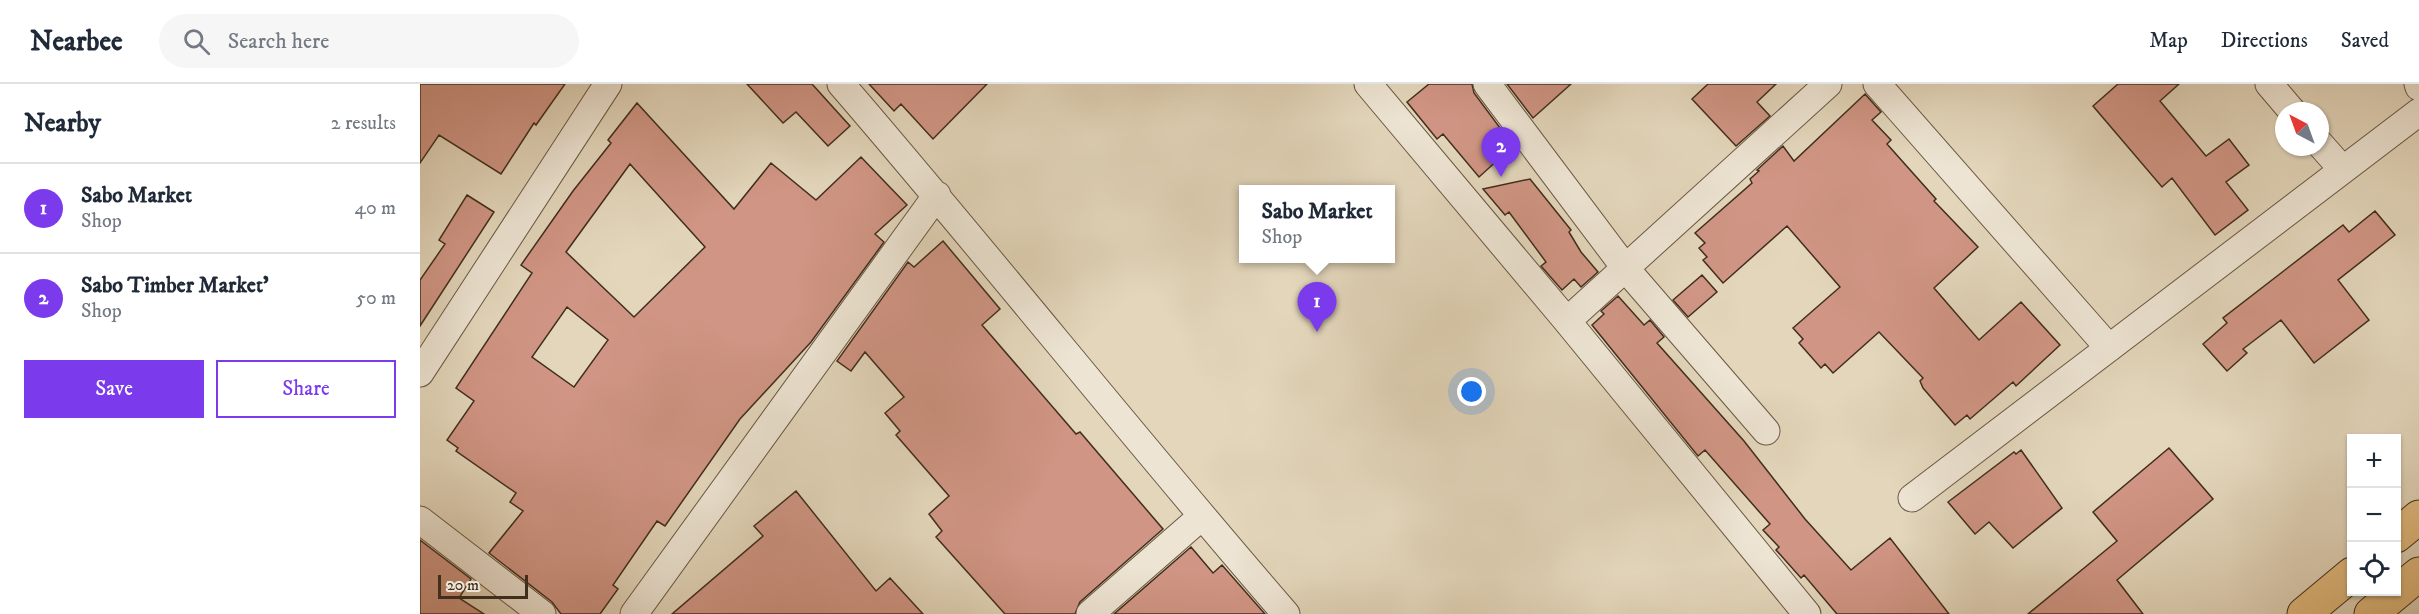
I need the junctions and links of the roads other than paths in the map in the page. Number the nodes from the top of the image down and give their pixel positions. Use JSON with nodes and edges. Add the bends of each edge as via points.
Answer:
{"nodes":[{"id":1,"x":608,"y":84,"type":"edge"},
{"id":2,"x":841,"y":84,"type":"edge"},
{"id":3,"x":1368,"y":84,"type":"edge"},
{"id":4,"x":1488,"y":84,"type":"edge"},
{"id":5,"x":1828,"y":84,"type":"edge"},
{"id":6,"x":1877,"y":84,"type":"edge"},
{"id":7,"x":2269,"y":84,"type":"edge"},
{"id":8,"x":2284,"y":102,"type":"edge"},
{"id":9,"x":2419,"y":112,"type":"edge"},
{"id":10,"x":2329,"y":154,"type":"edge"},
{"id":11,"x":2343,"y":170,"type":"junction"},
{"id":12,"x":937,"y":195,"type":"junction"},
{"id":13,"x":1626,"y":269,"type":"junction"},
{"id":14,"x":1567,"y":321,"type":"junction"},
{"id":15,"x":2109,"y":348,"type":"junction"},
{"id":16,"x":420,"y":373,"type":"edge"},
{"id":17,"x":1766,"y":430,"type":"dead end"},
{"id":18,"x":1912,"y":498,"type":"dead end"},
{"id":19,"x":1201,"y":517,"type":"junction"},
{"id":20,"x":2419,"y":517,"type":"edge"},
{"id":21,"x":420,"y":520,"type":"edge"},
{"id":22,"x":2401,"y":533,"type":"edge"},
{"id":23,"x":2419,"y":574,"type":"edge"},
{"id":24,"x":2347,"y":578,"type":"edge"},
{"id":25,"x":542,"y":614,"type":"edge"},
{"id":26,"x":634,"y":614,"type":"edge"},
{"id":27,"x":1090,"y":614,"type":"edge"},
{"id":28,"x":1287,"y":614,"type":"edge"},
{"id":29,"x":1806,"y":614,"type":"edge"},
{"id":30,"x":2304,"y":614,"type":"edge"},
{"id":31,"x":2371,"y":614,"type":"edge"}],
"edges":[{"from":1,"to":16,"type":"street"},
{"from":2,"to":12,"type":"street"},
{"from":3,"to":14,"type":"street"},
{"from":4,"to":13,"type":"street"},
{"from":5,"to":13,"type":"street"},
{"from":6,"to":15,"type":"street"},
{"from":7,"to":8,"type":"street"},
{"from":9,"to":11,"type":"street"},
{"from":10,"to":11,"type":"street"},
{"from":11,"to":15,"type":"street"},
{"from":12,"to":19,"type":"street"},
{"from":12,"to":26,"type":"street"},
{"from":13,"to":14,"type":"street"},
{"from":13,"to":17,"type":"street"},
{"from":14,"to":29,"type":"street"},
{"from":15,"to":18,"type":"street"},
{"from":19,"to":27,"type":"street"},
{"from":19,"to":28,"type":"street"},
{"from":20,"to":22,"type":"highway"},
{"from":21,"to":25,"type":"street"},
{"from":23,"to":31,"type":"highway"},
{"from":24,"to":30,"type":"highway"}]}
